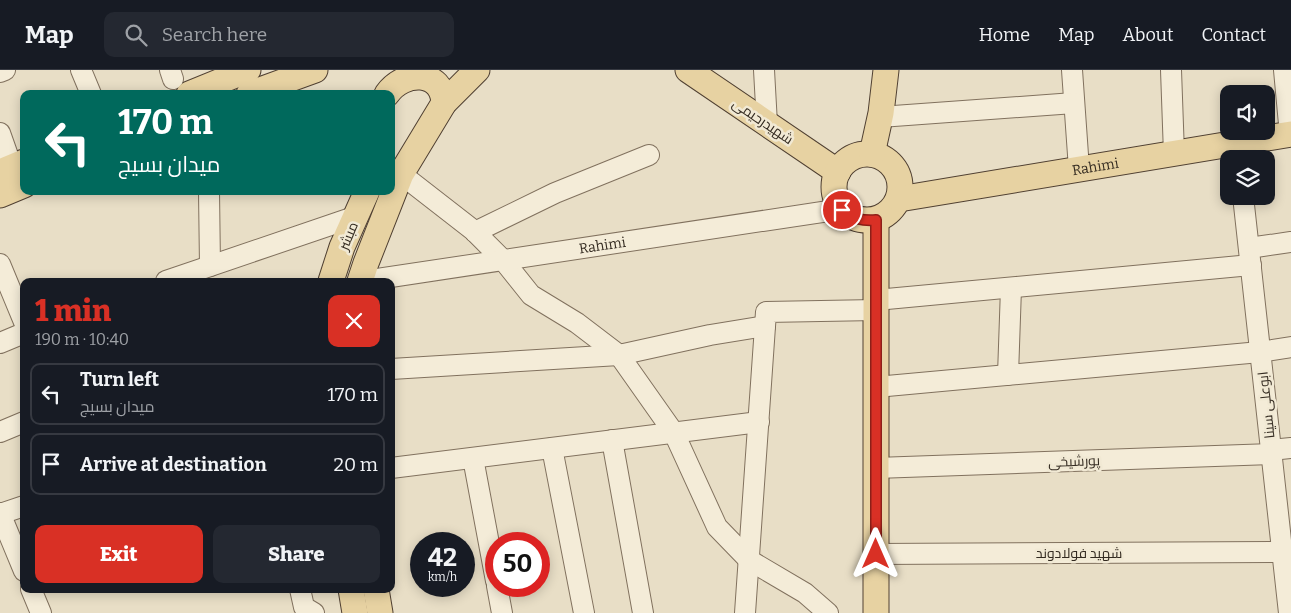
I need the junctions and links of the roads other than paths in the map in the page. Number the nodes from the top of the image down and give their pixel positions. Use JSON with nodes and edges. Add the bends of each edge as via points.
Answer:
{"nodes":[{"id":1,"x":5,"y":70,"type":"edge"},
{"id":2,"x":81,"y":70,"type":"edge"},
{"id":3,"x":315,"y":70,"type":"edge"},
{"id":4,"x":384,"y":70,"type":"edge"},
{"id":5,"x":477,"y":70,"type":"edge"},
{"id":6,"x":688,"y":70,"type":"edge"},
{"id":7,"x":764,"y":70,"type":"edge"},
{"id":8,"x":886,"y":70,"type":"edge"},
{"id":9,"x":1072,"y":70,"type":"edge"},
{"id":10,"x":1171,"y":70,"type":"edge"},
{"id":11,"x":1284,"y":70,"type":"edge"},
{"id":12,"x":0,"y":72,"type":"edge"},
{"id":13,"x":246,"y":76,"type":"edge"},
{"id":14,"x":177,"y":81,"type":"edge"},
{"id":15,"x":89,"y":90,"type":"edge"},
{"id":16,"x":383,"y":90,"type":"edge"},
{"id":17,"x":390,"y":90,"type":"edge"},
{"id":18,"x":444,"y":103,"type":"junction"},
{"id":19,"x":1074,"y":103,"type":"junction"},
{"id":20,"x":880,"y":118,"type":"junction"},
{"id":21,"x":767,"y":124,"type":"junction"},
{"id":22,"x":0,"y":133,"type":"edge"},
{"id":23,"x":1291,"y":135,"type":"edge"},
{"id":24,"x":1241,"y":150,"type":"edge"},
{"id":25,"x":1220,"y":152,"type":"edge"},
{"id":26,"x":872,"y":154,"type":"junction"},
{"id":27,"x":1174,"y":154,"type":"junction"},
{"id":28,"x":649,"y":155,"type":"dead end"},
{"id":29,"x":1079,"y":169,"type":"junction"},
{"id":30,"x":15,"y":171,"type":"edge"},
{"id":31,"x":838,"y":172,"type":"junction"},
{"id":32,"x":402,"y":174,"type":"junction"},
{"id":33,"x":395,"y":191,"type":"edge"},
{"id":34,"x":0,"y":194,"type":"edge"},
{"id":35,"x":209,"y":195,"type":"edge"},
{"id":36,"x":365,"y":195,"type":"edge"},
{"id":37,"x":394,"y":195,"type":"edge"},
{"id":38,"x":899,"y":199,"type":"junction"},
{"id":39,"x":1244,"y":205,"type":"edge"},
{"id":40,"x":842,"y":210,"type":"junction"},
{"id":41,"x":357,"y":216,"type":"junction"},
{"id":42,"x":876,"y":220,"type":"junction"},
{"id":43,"x":475,"y":232,"type":"junction"},
{"id":44,"x":1291,"y":242,"type":"edge"},
{"id":45,"x":1250,"y":257,"type":"junction"},
{"id":46,"x":503,"y":260,"type":"junction"},
{"id":47,"x":0,"y":264,"type":"edge"},
{"id":48,"x":210,"y":266,"type":"junction"},
{"id":49,"x":175,"y":278,"type":"edge"},
{"id":50,"x":332,"y":278,"type":"edge"},
{"id":51,"x":363,"y":278,"type":"edge"},
{"id":52,"x":382,"y":278,"type":"edge"},
{"id":53,"x":1011,"y":288,"type":"junction"},
{"id":54,"x":876,"y":305,"type":"junction"},
{"id":55,"x":20,"y":312,"type":"edge"},
{"id":56,"x":766,"y":319,"type":"junction"},
{"id":57,"x":20,"y":335,"type":"edge"},
{"id":58,"x":0,"y":343,"type":"edge"},
{"id":59,"x":1291,"y":347,"type":"edge"},
{"id":60,"x":1260,"y":352,"type":"junction"},
{"id":61,"x":619,"y":355,"type":"junction"},
{"id":62,"x":395,"y":369,"type":"edge"},
{"id":63,"x":1008,"y":375,"type":"junction"},
{"id":64,"x":876,"y":387,"type":"junction"},
{"id":65,"x":759,"y":422,"type":"junction"},
{"id":66,"x":20,"y":424,"type":"edge"},
{"id":67,"x":0,"y":432,"type":"edge"},
{"id":68,"x":674,"y":433,"type":"junction"},
{"id":69,"x":612,"y":440,"type":"junction"},
{"id":70,"x":552,"y":448,"type":"junction"},
{"id":71,"x":1291,"y":448,"type":"edge"},
{"id":72,"x":1271,"y":452,"type":"junction"},
{"id":73,"x":473,"y":458,"type":"junction"},
{"id":74,"x":395,"y":468,"type":"edge"},
{"id":75,"x":876,"y":468,"type":"junction"},
{"id":76,"x":20,"y":507,"type":"edge"},
{"id":77,"x":0,"y":513,"type":"edge"},
{"id":78,"x":487,"y":532,"type":"edge"},
{"id":79,"x":1287,"y":552,"type":"edge"},
{"id":80,"x":876,"y":554,"type":"junction"},
{"id":81,"x":749,"y":560,"type":"junction"},
{"id":82,"x":20,"y":561,"type":"edge"},
{"id":83,"x":33,"y":593,"type":"edge"},
{"id":84,"x":301,"y":593,"type":"edge"},
{"id":85,"x":352,"y":593,"type":"edge"},
{"id":86,"x":377,"y":593,"type":"edge"},
{"id":87,"x":499,"y":597,"type":"edge"},
{"id":88,"x":41,"y":613,"type":"edge"},
{"id":89,"x":314,"y":613,"type":"edge"},
{"id":90,"x":354,"y":613,"type":"edge"},
{"id":91,"x":380,"y":613,"type":"edge"},
{"id":92,"x":502,"y":613,"type":"edge"},
{"id":93,"x":584,"y":613,"type":"edge"},
{"id":94,"x":643,"y":613,"type":"edge"},
{"id":95,"x":745,"y":613,"type":"edge"},
{"id":96,"x":828,"y":613,"type":"edge"},
{"id":97,"x":876,"y":613,"type":"edge"},
{"id":98,"x":1289,"y":613,"type":"edge"}],
"edges":[{"from":1,"to":12,"type":"street"},
{"from":2,"to":15,"type":"street"},
{"from":3,"to":13,"type":"main road"},
{"from":4,"to":16,"type":"main road"},
{"from":5,"to":18,"type":"main road"},
{"from":6,"to":21,"type":"main road","name":"شهیدرحیمی"},
{"from":7,"to":21,"type":"street"},
{"from":8,"to":20,"type":"main road"},
{"from":9,"to":19,"type":"street"},
{"from":10,"to":27,"type":"street"},
{"from":11,"to":23,"type":"street"},
{"from":13,"to":14,"type":"main road"},
{"from":17,"to":18,"type":"main road","via":[[407,76],[426,76],[439,84]]},
{"from":18,"to":32,"type":"main road"},
{"from":19,"to":20,"type":"street"},
{"from":19,"to":29,"type":"street"},
{"from":20,"to":26,"type":"main road"},
{"from":21,"to":31,"type":"main road","name":"شهیدرحیمی"},
{"from":22,"to":30,"type":"street"},
{"from":23,"to":24,"type":"main road","name":"Rahimi"},
{"from":25,"to":27,"type":"main road","name":"Rahimi"},
{"from":26,"to":31,"type":"main road","via":[[852,158]]},
{"from":26,"to":38,"type":"main road","via":[[890,162],[896,170],[900,179]]},
{"from":27,"to":29,"type":"main road","name":"Rahimi"},
{"from":28,"to":43,"type":"street","via":[[555,193]]},
{"from":29,"to":38,"type":"main road","name":"Rahimi"},
{"from":30,"to":34,"type":"main road"},
{"from":31,"to":40,"type":"main road","via":[[834,191]]},
{"from":32,"to":33,"type":"main road"},
{"from":32,"to":43,"type":"street"},
{"from":35,"to":48,"type":"street"},
{"from":36,"to":41,"type":"main road","name":"مبشر"},
{"from":37,"to":51,"type":"main road"},
{"from":38,"to":42,"type":"main road","via":[[894,208]]},
{"from":39,"to":45,"type":"street","name":"ابوعلی سینا"},
{"from":40,"to":42,"type":"main road","via":[[858,219]]},
{"from":40,"to":46,"type":"street","name":"Rahimi"},
{"from":41,"to":48,"type":"street"},
{"from":41,"to":50,"type":"main road","name":"مبشر"},
{"from":42,"to":54,"type":"main road"},
{"from":43,"to":46,"type":"street"},
{"from":44,"to":45,"type":"street"},
{"from":45,"to":53,"type":"street"},
{"from":45,"to":60,"type":"street","name":"ابوعلی سینا"},
{"from":46,"to":52,"type":"street","name":"Rahimi"},
{"from":46,"to":61,"type":"street","via":[[531,295],[577,323]]},
{"from":47,"to":55,"type":"street"},
{"from":48,"to":49,"type":"street"},
{"from":53,"to":54,"type":"street"},
{"from":53,"to":63,"type":"street"},
{"from":54,"to":56,"type":"street"},
{"from":54,"to":64,"type":"main road"},
{"from":56,"to":61,"type":"street"},
{"from":56,"to":65,"type":"street"},
{"from":57,"to":58,"type":"street"},
{"from":59,"to":60,"type":"street"},
{"from":60,"to":63,"type":"street"},
{"from":60,"to":72,"type":"street","name":"ابوعلی سینا"},
{"from":61,"to":62,"type":"street"},
{"from":61,"to":68,"type":"street"},
{"from":63,"to":64,"type":"street"},
{"from":64,"to":75,"type":"main road"},
{"from":65,"to":68,"type":"street"},
{"from":65,"to":81,"type":"street"},
{"from":66,"to":67,"type":"street"},
{"from":68,"to":69,"type":"street"},
{"from":68,"to":81,"type":"street","via":[[718,527]]},
{"from":69,"to":70,"type":"street"},
{"from":69,"to":94,"type":"street"},
{"from":70,"to":73,"type":"street"},
{"from":70,"to":93,"type":"street"},
{"from":71,"to":72,"type":"street","name":"پورشیخی"},
{"from":72,"to":75,"type":"street","name":"پورشیخی"},
{"from":72,"to":79,"type":"street","name":"ابوعلی سینا"},
{"from":73,"to":74,"type":"street"},
{"from":73,"to":78,"type":"street"},
{"from":75,"to":80,"type":"main road"},
{"from":76,"to":77,"type":"street"},
{"from":77,"to":82,"type":"street"},
{"from":79,"to":80,"type":"street","name":"شهید فولادوند"},
{"from":79,"to":98,"type":"street","name":"ابوعلی سینا"},
{"from":80,"to":97,"type":"main road"},
{"from":81,"to":95,"type":"street"},
{"from":81,"to":96,"type":"street","via":[[806,593]]},
{"from":83,"to":88,"type":"street"},
{"from":84,"to":89,"type":"street","via":[[304,608]]},
{"from":85,"to":90,"type":"main road"},
{"from":86,"to":91,"type":"main road"},
{"from":87,"to":92,"type":"street"}]}
